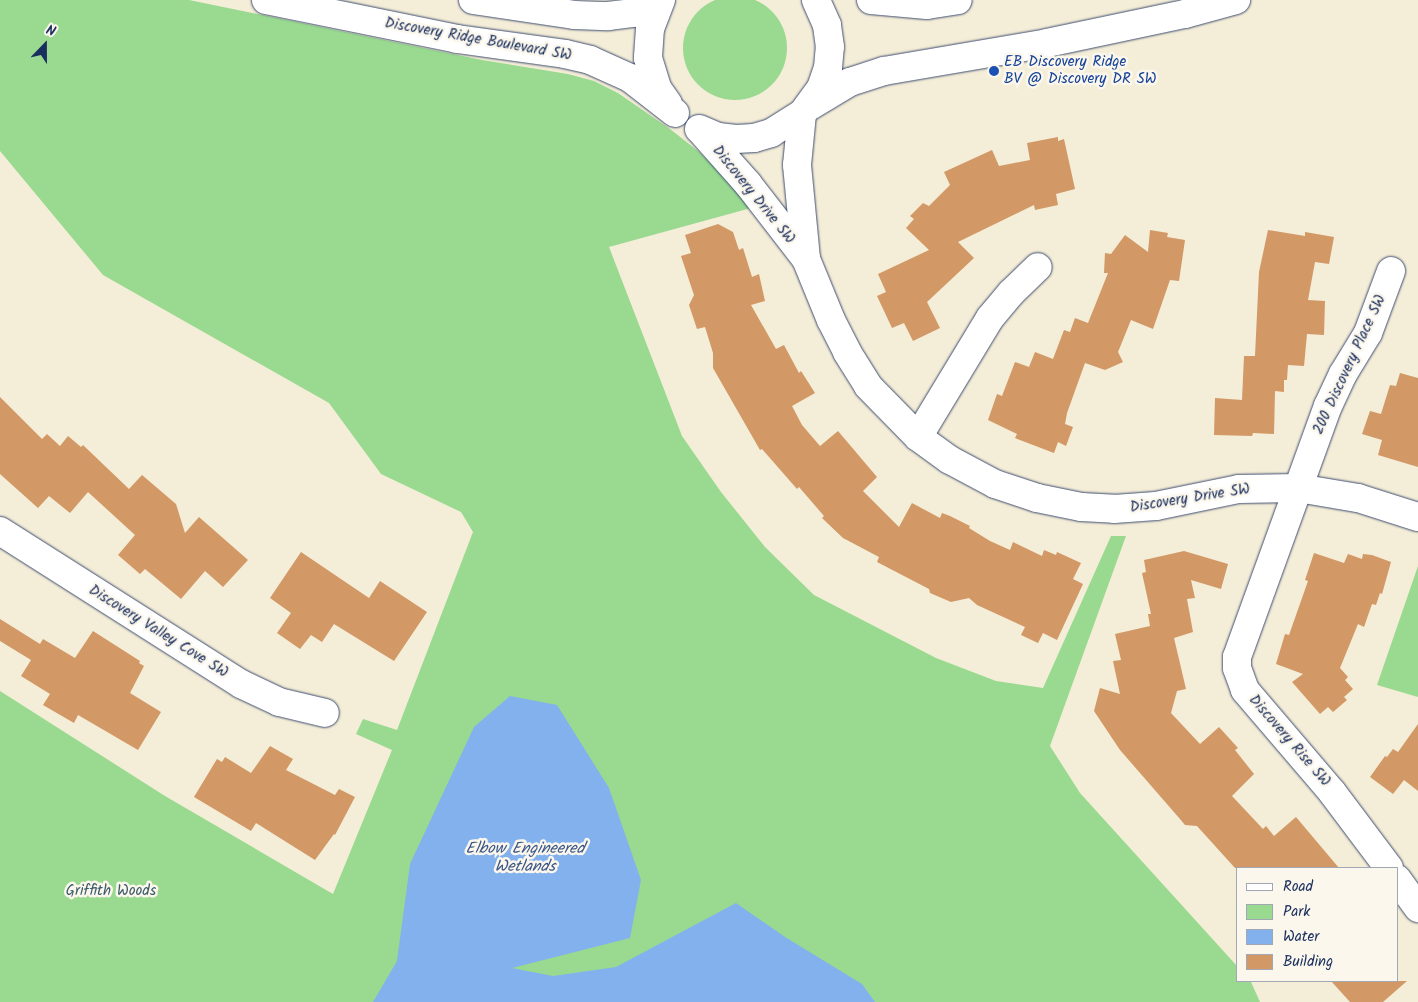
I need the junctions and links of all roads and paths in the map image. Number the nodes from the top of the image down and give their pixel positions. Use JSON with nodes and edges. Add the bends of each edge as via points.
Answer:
{"nodes":[{"id":1,"x":266,"y":0,"type":"edge"},
{"id":2,"x":473,"y":0,"type":"edge"},
{"id":3,"x":660,"y":0,"type":"edge"},
{"id":4,"x":816,"y":0,"type":"edge"},
{"id":5,"x":871,"y":0,"type":"edge"},
{"id":6,"x":958,"y":0,"type":"edge"},
{"id":7,"x":1236,"y":0,"type":"edge"},
{"id":8,"x":806,"y":110,"type":"junction"},
{"id":9,"x":675,"y":113,"type":"junction"},
{"id":10,"x":701,"y":131,"type":"junction"},
{"id":11,"x":806,"y":259,"type":"junction"},
{"id":12,"x":1038,"y":268,"type":"dead end"},
{"id":13,"x":1392,"y":271,"type":"dead end"},
{"id":14,"x":918,"y":437,"type":"junction"},
{"id":15,"x":1298,"y":488,"type":"junction"},
{"id":16,"x":1418,"y":516,"type":"edge"},
{"id":17,"x":0,"y":531,"type":"edge"},
{"id":18,"x":325,"y":712,"type":"dead end"},
{"id":19,"x":1388,"y":867,"type":"edge"},
{"id":20,"x":1398,"y":880,"type":"edge"},
{"id":21,"x":1418,"y":908,"type":"edge"}],
"edges":[{"from":1,"to":9,"type":"street","name":"Discovery Ridge Boulevard SW","via":[[457,39],[590,60],[630,78]]},
{"from":2,"to":3,"type":"street","via":[[574,15],[608,16],[634,13]]},
{"from":3,"to":9,"type":"street","via":[[650,28],[648,58],[657,88]]},
{"from":4,"to":8,"type":"street","via":[[827,25],[830,46],[828,68],[821,88]]},
{"from":5,"to":6,"type":"street","via":[[927,4]]},
{"from":7,"to":8,"type":"street","via":[[1047,43],[884,71],[850,82]]},
{"from":8,"to":10,"type":"street","via":[[772,133],[754,138],[718,137]]},
{"from":8,"to":11,"type":"street","name":"Discovery Drive SW","via":[[797,166]]},
{"from":9,"to":10,"type":"street","name":"Discovery Ridge Boulevard SW"},
{"from":10,"to":11,"type":"street","name":"Discovery Drive SW","via":[[748,184]]},
{"from":11,"to":14,"type":"street","name":"Discovery Drive SW","via":[[831,320],[868,386]]},
{"from":12,"to":14,"type":"street","via":[[990,318]]},
{"from":13,"to":15,"type":"street","name":"200 Discovery Place SW","via":[[1368,333],[1328,406]]},
{"from":14,"to":15,"type":"street","name":"Discovery Drive SW","via":[[950,460],[996,484],[1037,498],[1081,507],[1156,506],[1239,489]]},
{"from":15,"to":16,"type":"street","name":"Discovery Drive SW","via":[[1358,498]]},
{"from":15,"to":19,"type":"street","name":"Discovery Rise SW","via":[[1241,644],[1237,668],[1245,690],[1332,792]]},
{"from":17,"to":18,"type":"street","name":"Discovery Valley Cove SW","via":[[241,684],[279,702]]},
{"from":20,"to":21,"type":"street"}]}
